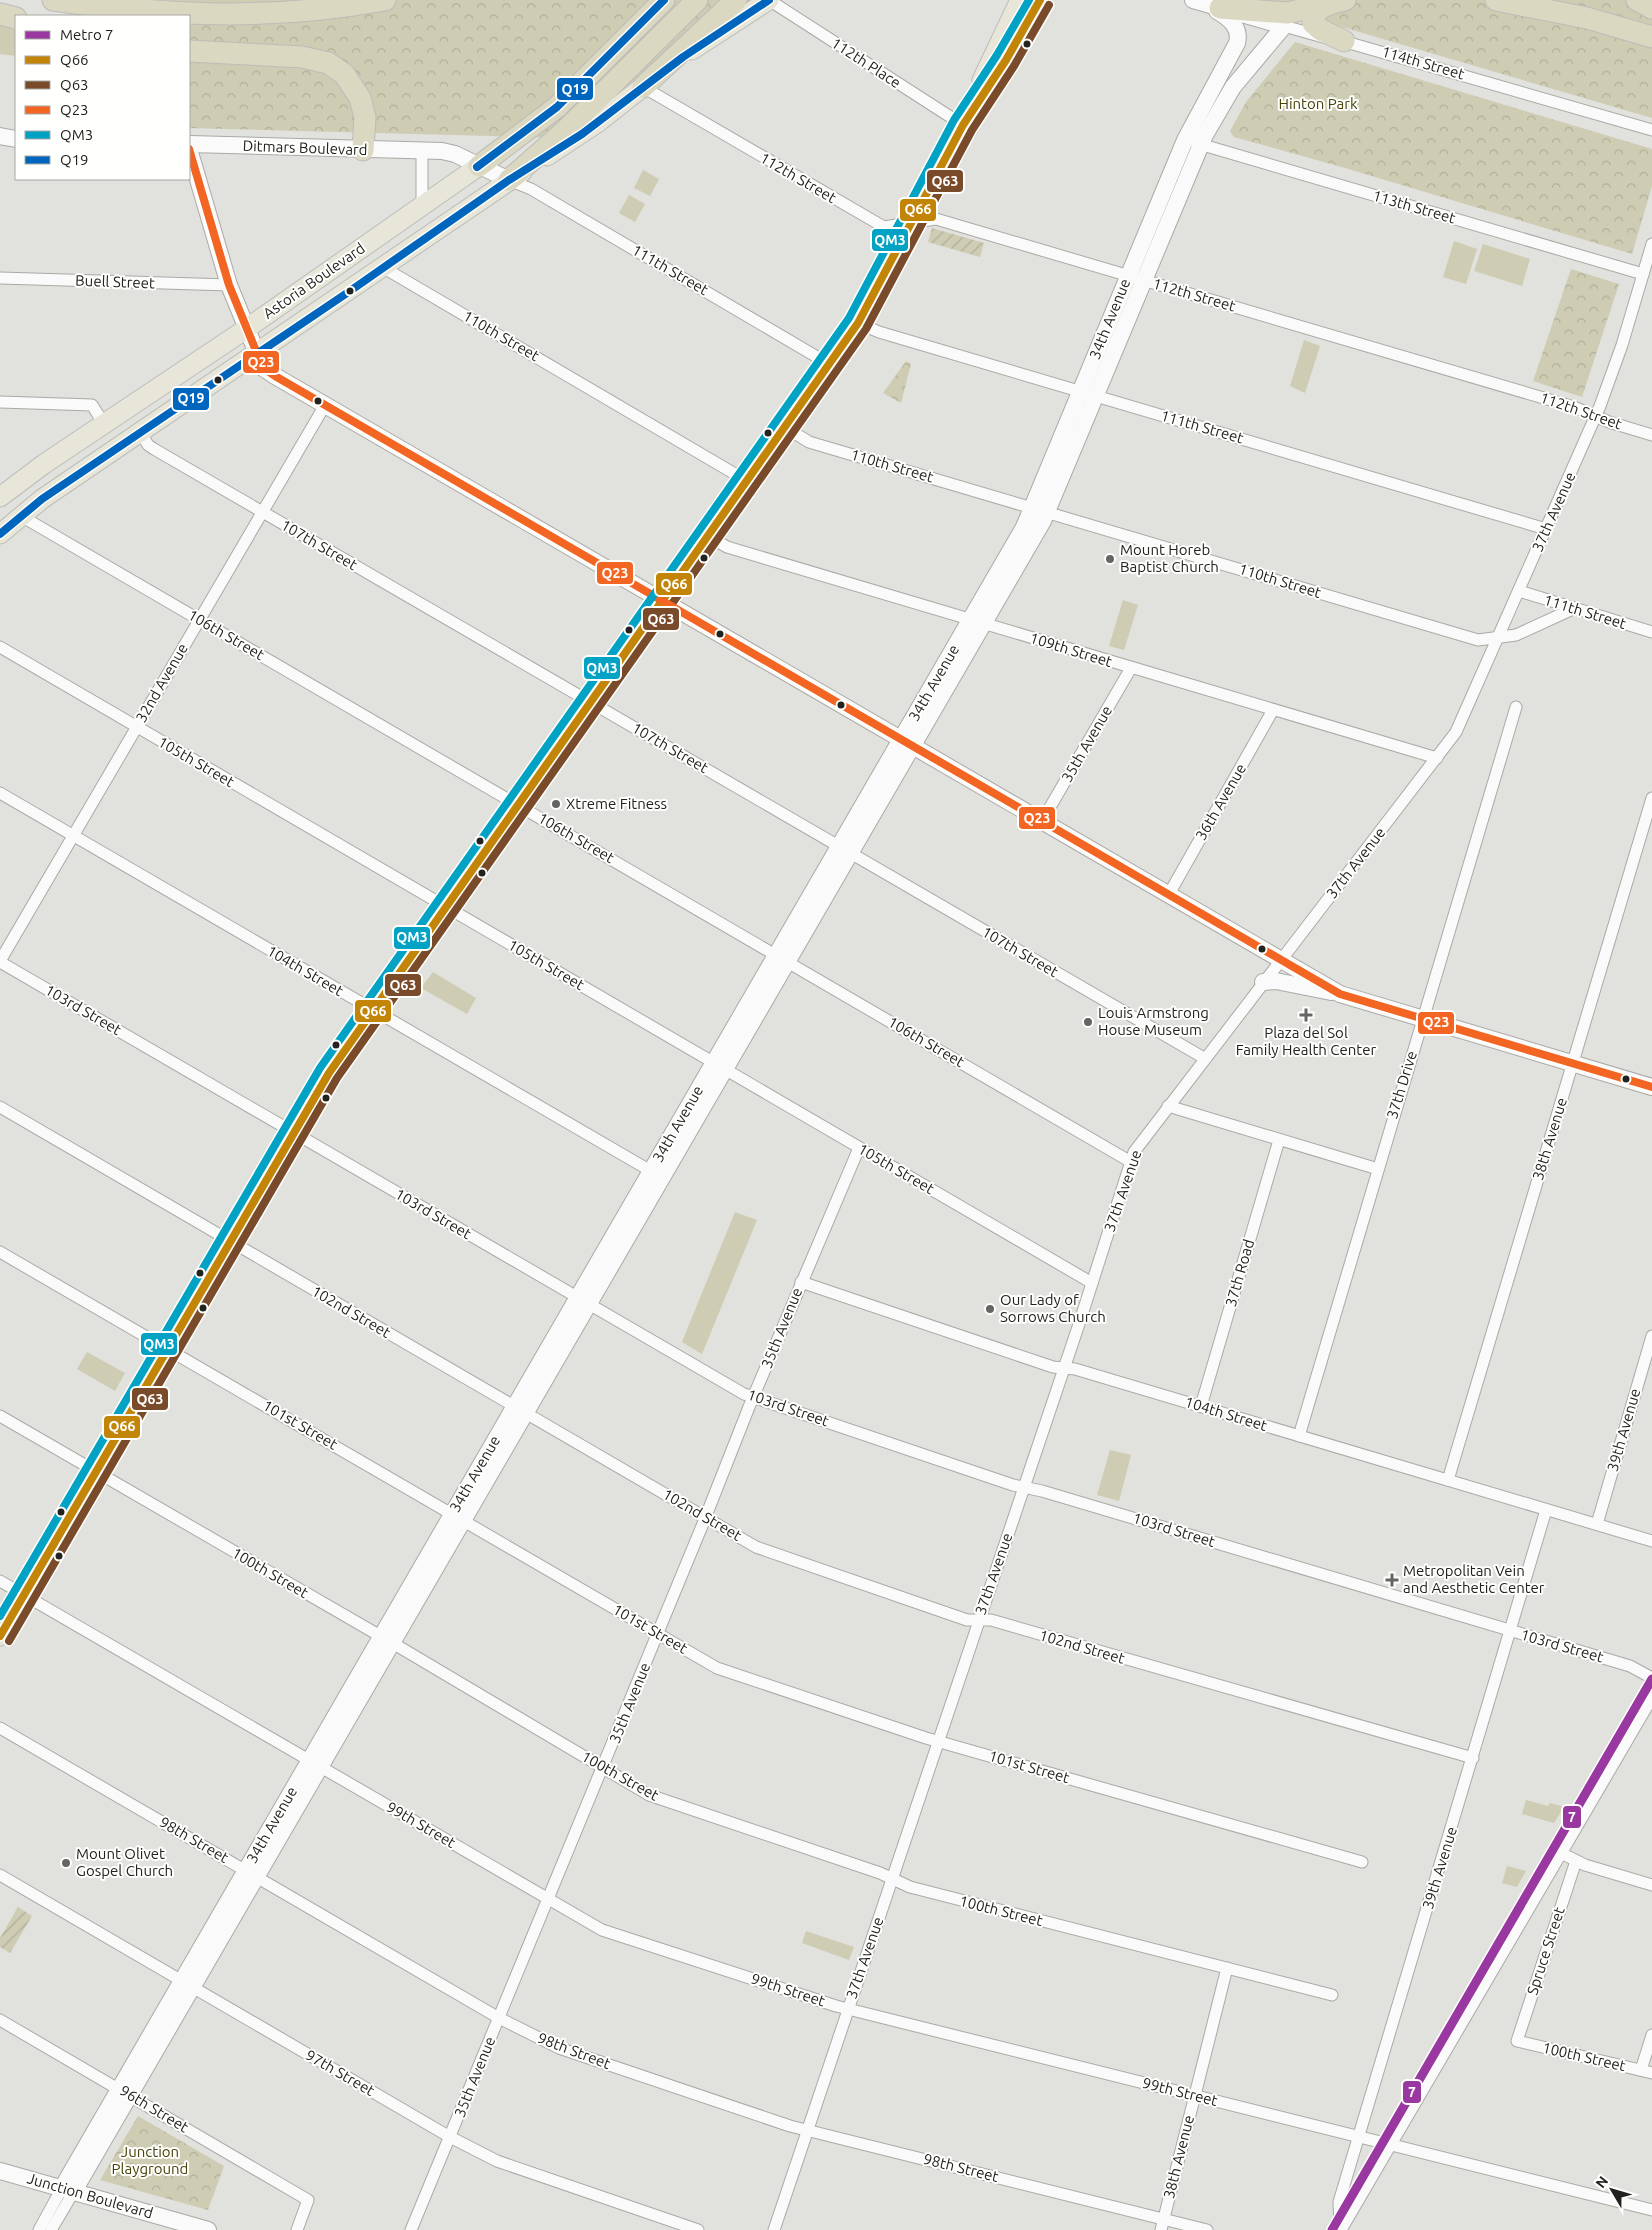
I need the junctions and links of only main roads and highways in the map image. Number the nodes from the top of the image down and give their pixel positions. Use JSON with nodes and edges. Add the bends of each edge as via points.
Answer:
{"nodes":[{"id":1,"x":53,"y":0,"type":"edge"},
{"id":2,"x":385,"y":0,"type":"edge"},
{"id":3,"x":664,"y":0,"type":"edge"},
{"id":4,"x":697,"y":0,"type":"edge"},
{"id":5,"x":736,"y":0,"type":"edge"},
{"id":6,"x":768,"y":0,"type":"edge"},
{"id":7,"x":1020,"y":0,"type":"edge"},
{"id":8,"x":1040,"y":0,"type":"edge"},
{"id":9,"x":1496,"y":0,"type":"edge"},
{"id":10,"x":1636,"y":0,"type":"edge"},
{"id":11,"x":1338,"y":2,"type":"edge"},
{"id":12,"x":1205,"y":3,"type":"edge"},
{"id":13,"x":1652,"y":8,"type":"edge"},
{"id":14,"x":1306,"y":9,"type":"junction"},
{"id":15,"x":0,"y":14,"type":"edge"},
{"id":16,"x":15,"y":18,"type":"edge"},
{"id":17,"x":1284,"y":26,"type":"road end"},
{"id":18,"x":1652,"y":37,"type":"edge"},
{"id":19,"x":1344,"y":41,"type":"road end"},
{"id":20,"x":190,"y":51,"type":"edge"},
{"id":21,"x":643,"y":86,"type":"junction"},
{"id":22,"x":963,"y":125,"type":"junction"},
{"id":23,"x":363,"y":150,"type":"road end"},
{"id":24,"x":479,"y":166,"type":"joint"},
{"id":25,"x":509,"y":180,"type":"junction"},
{"id":26,"x":0,"y":497,"type":"edge"},
{"id":27,"x":0,"y":534,"type":"edge"},
{"id":28,"x":0,"y":1636,"type":"edge"}],
"edges":[{"from":1,"to":2,"type":"highway","via":[[213,16],[273,13]]},
{"from":3,"to":24,"type":"highway","via":[[556,107]]},
{"from":4,"to":25,"type":"highway","via":[[564,131]]},
{"from":5,"to":21,"type":"highway"},
{"from":6,"to":21,"type":"main road","name":"Astoria Boulevard"},
{"from":7,"to":22,"type":"main road"},
{"from":8,"to":22,"type":"main road","via":[[1006,60]]},
{"from":9,"to":18,"type":"highway","via":[[1587,18]]},
{"from":10,"to":13,"type":"highway"},
{"from":11,"to":14,"type":"highway"},
{"from":11,"to":19,"type":"highway","via":[[1317,12],[1313,23]]},
{"from":12,"to":14,"type":"highway","via":[[1282,12]]},
{"from":14,"to":17,"type":"highway"},
{"from":15,"to":16,"type":"highway"},
{"from":20,"to":23,"type":"highway","via":[[311,58],[328,63],[344,74],[360,98],[365,117]]},
{"from":21,"to":25,"type":"main road","name":"Astoria Boulevard","via":[[582,134]]},
{"from":22,"to":28,"type":"main road","via":[[858,323],[329,1073]]},
{"from":24,"to":26,"type":"main road","name":"Astoria Boulevard","via":[[246,329],[33,471]]},
{"from":25,"to":27,"type":"main road","name":"Astoria Boulevard","via":[[21,516]]}]}
